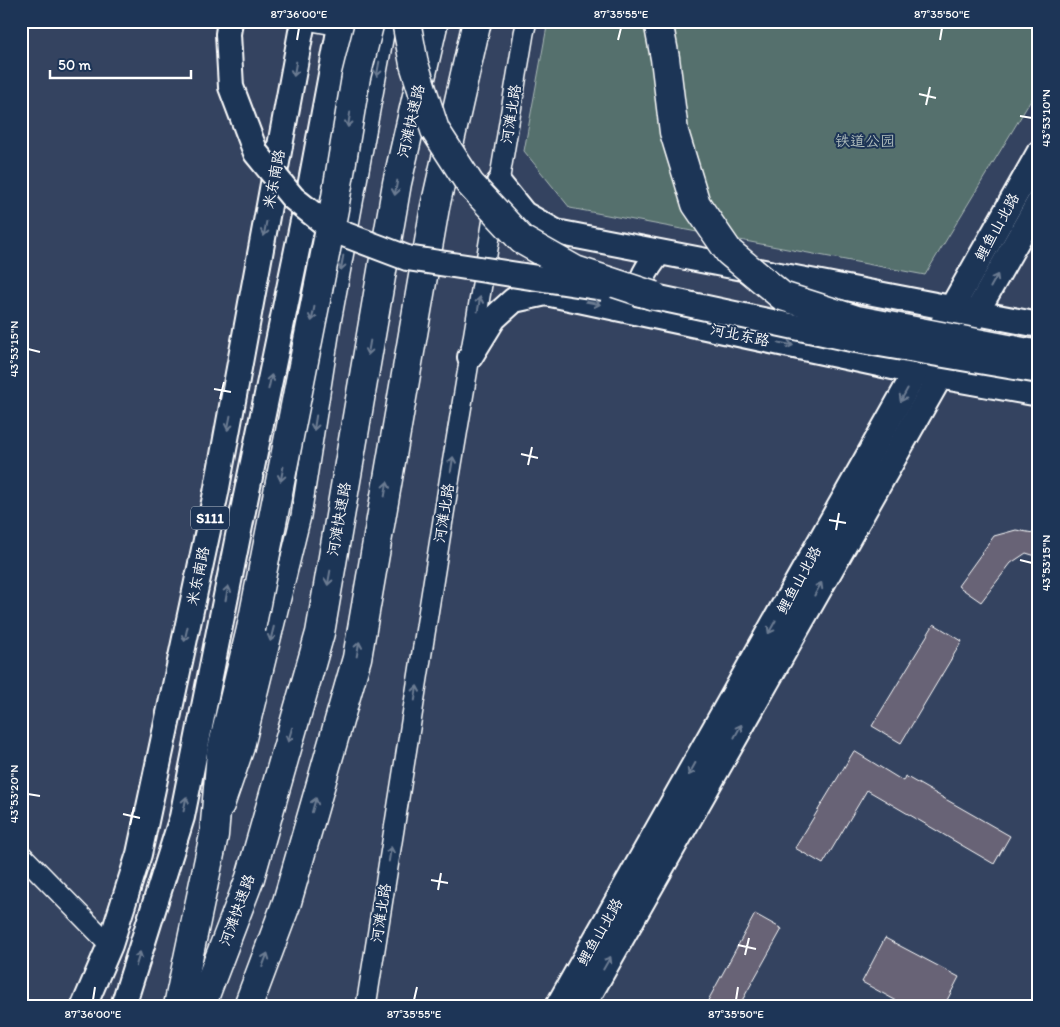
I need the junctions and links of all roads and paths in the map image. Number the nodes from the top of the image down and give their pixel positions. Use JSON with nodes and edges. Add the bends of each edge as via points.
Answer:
{"nodes":[{"id":1,"x":230,"y":21,"type":"edge"},
{"id":2,"x":304,"y":21,"type":"edge"},
{"id":3,"x":312,"y":21,"type":"edge"},
{"id":4,"x":434,"y":21,"type":"edge"},
{"id":5,"x":477,"y":21,"type":"edge"},
{"id":6,"x":527,"y":21,"type":"edge"},
{"id":7,"x":658,"y":21,"type":"edge"},
{"id":8,"x":341,"y":24,"type":"edge"},
{"id":9,"x":387,"y":24,"type":"edge"},
{"id":10,"x":1039,"y":154,"type":"edge"},
{"id":11,"x":499,"y":183,"type":"junction"},
{"id":12,"x":1039,"y":202,"type":"edge"},
{"id":13,"x":659,"y":253,"type":"junction"},
{"id":14,"x":650,"y":305,"type":"junction"},
{"id":15,"x":951,"y":309,"type":"junction"},
{"id":16,"x":976,"y":313,"type":"junction"},
{"id":17,"x":1039,"y":324,"type":"edge"},
{"id":18,"x":1039,"y":355,"type":"edge"},
{"id":19,"x":470,"y":357,"type":"junction"},
{"id":20,"x":1039,"y":372,"type":"edge"},
{"id":21,"x":928,"y":374,"type":"junction"},
{"id":22,"x":1039,"y":394,"type":"edge"},
{"id":23,"x":214,"y":835,"type":"junction"},
{"id":24,"x":21,"y":854,"type":"edge"},
{"id":25,"x":110,"y":945,"type":"junction"},
{"id":26,"x":84,"y":1006,"type":"edge"},
{"id":27,"x":123,"y":1006,"type":"edge"},
{"id":28,"x":178,"y":1006,"type":"edge"},
{"id":29,"x":201,"y":1006,"type":"edge"},
{"id":30,"x":248,"y":1006,"type":"edge"},
{"id":31,"x":366,"y":1006,"type":"edge"},
{"id":32,"x":558,"y":1006,"type":"edge"},
{"id":33,"x":583,"y":1006,"type":"edge"}],
"edges":[{"from":1,"to":14,"type":"main road","bridge":true,"via":[[231,87],[256,152],[293,198],[333,230],[407,258]]},
{"from":2,"to":25,"type":"main road","name":"米东南路","number":"S111","one_way":true,"via":[[214,503],[139,854]]},
{"from":3,"to":8,"type":"street"},
{"from":4,"to":29,"type":"highway","name":"河滩快速路","one_way":true,"via":[[397,183],[320,633],[250,878]]},
{"from":30,"to":5,"type":"highway","one_way":true,"via":[[287,902],[357,658],[435,207]]},
{"from":6,"to":11,"type":"street","name":"河滩北路"},
{"from":7,"to":18,"type":"highway","bridge":true,"via":[[674,132],[696,204],[729,252],[782,296],[857,320]]},
{"from":8,"to":9,"type":"street"},
{"from":27,"to":8,"type":"main road","name":"米东南路","number":"S111","one_way":true,"via":[[182,817]]},
{"from":9,"to":14,"type":"highway","bridge":true,"via":[[414,64],[434,130],[476,191],[522,240],[575,270]]},
{"from":9,"to":23,"type":"street","one_way":true,"via":[[331,322],[300,516],[244,749]]},
{"from":9,"to":23,"type":"highway","one_way":true,"bridge":true,"via":[[356,77],[334,209],[251,629],[221,753]]},
{"from":10,"to":15,"type":"main road","name":"鲤鱼山北路"},
{"from":11,"to":13,"type":"main road","via":[[524,214],[556,232]]},
{"from":19,"to":11,"type":"street","name":"河滩北路","one_way":true},
{"from":16,"to":12,"type":"main road","name":"鲤鱼山北路","one_way":true},
{"from":13,"to":14,"type":"main road","via":[[645,270],[640,287],[641,303]]},
{"from":13,"to":15,"type":"main road"},
{"from":19,"to":14,"type":"main road","name":"河北东路","one_way":true,"via":[[494,318],[514,300],[546,293]]},
{"from":14,"to":20,"type":"main road","bridge":true},
{"from":14,"to":21,"type":"main road","name":"河北东路","one_way":true},
{"from":15,"to":16,"type":"main road"},
{"from":15,"to":21,"type":"main road","name":"鲤鱼山北路"},
{"from":16,"to":17,"type":"main road"},
{"from":16,"to":21,"type":"main road","name":"鲤鱼山北路"},
{"from":31,"to":19,"type":"street","name":"河滩北路","one_way":true},
{"from":21,"to":22,"type":"main road","name":"河北东路"},
{"from":21,"to":32,"type":"main road","name":"鲤鱼山北路","one_way":true},
{"from":33,"to":21,"type":"main road","name":"鲤鱼山北路","one_way":true},
{"from":23,"to":28,"type":"highway"},
{"from":24,"to":25,"type":"street"},
{"from":25,"to":26,"type":"main road","name":"米东南路","number":"S111"}]}
